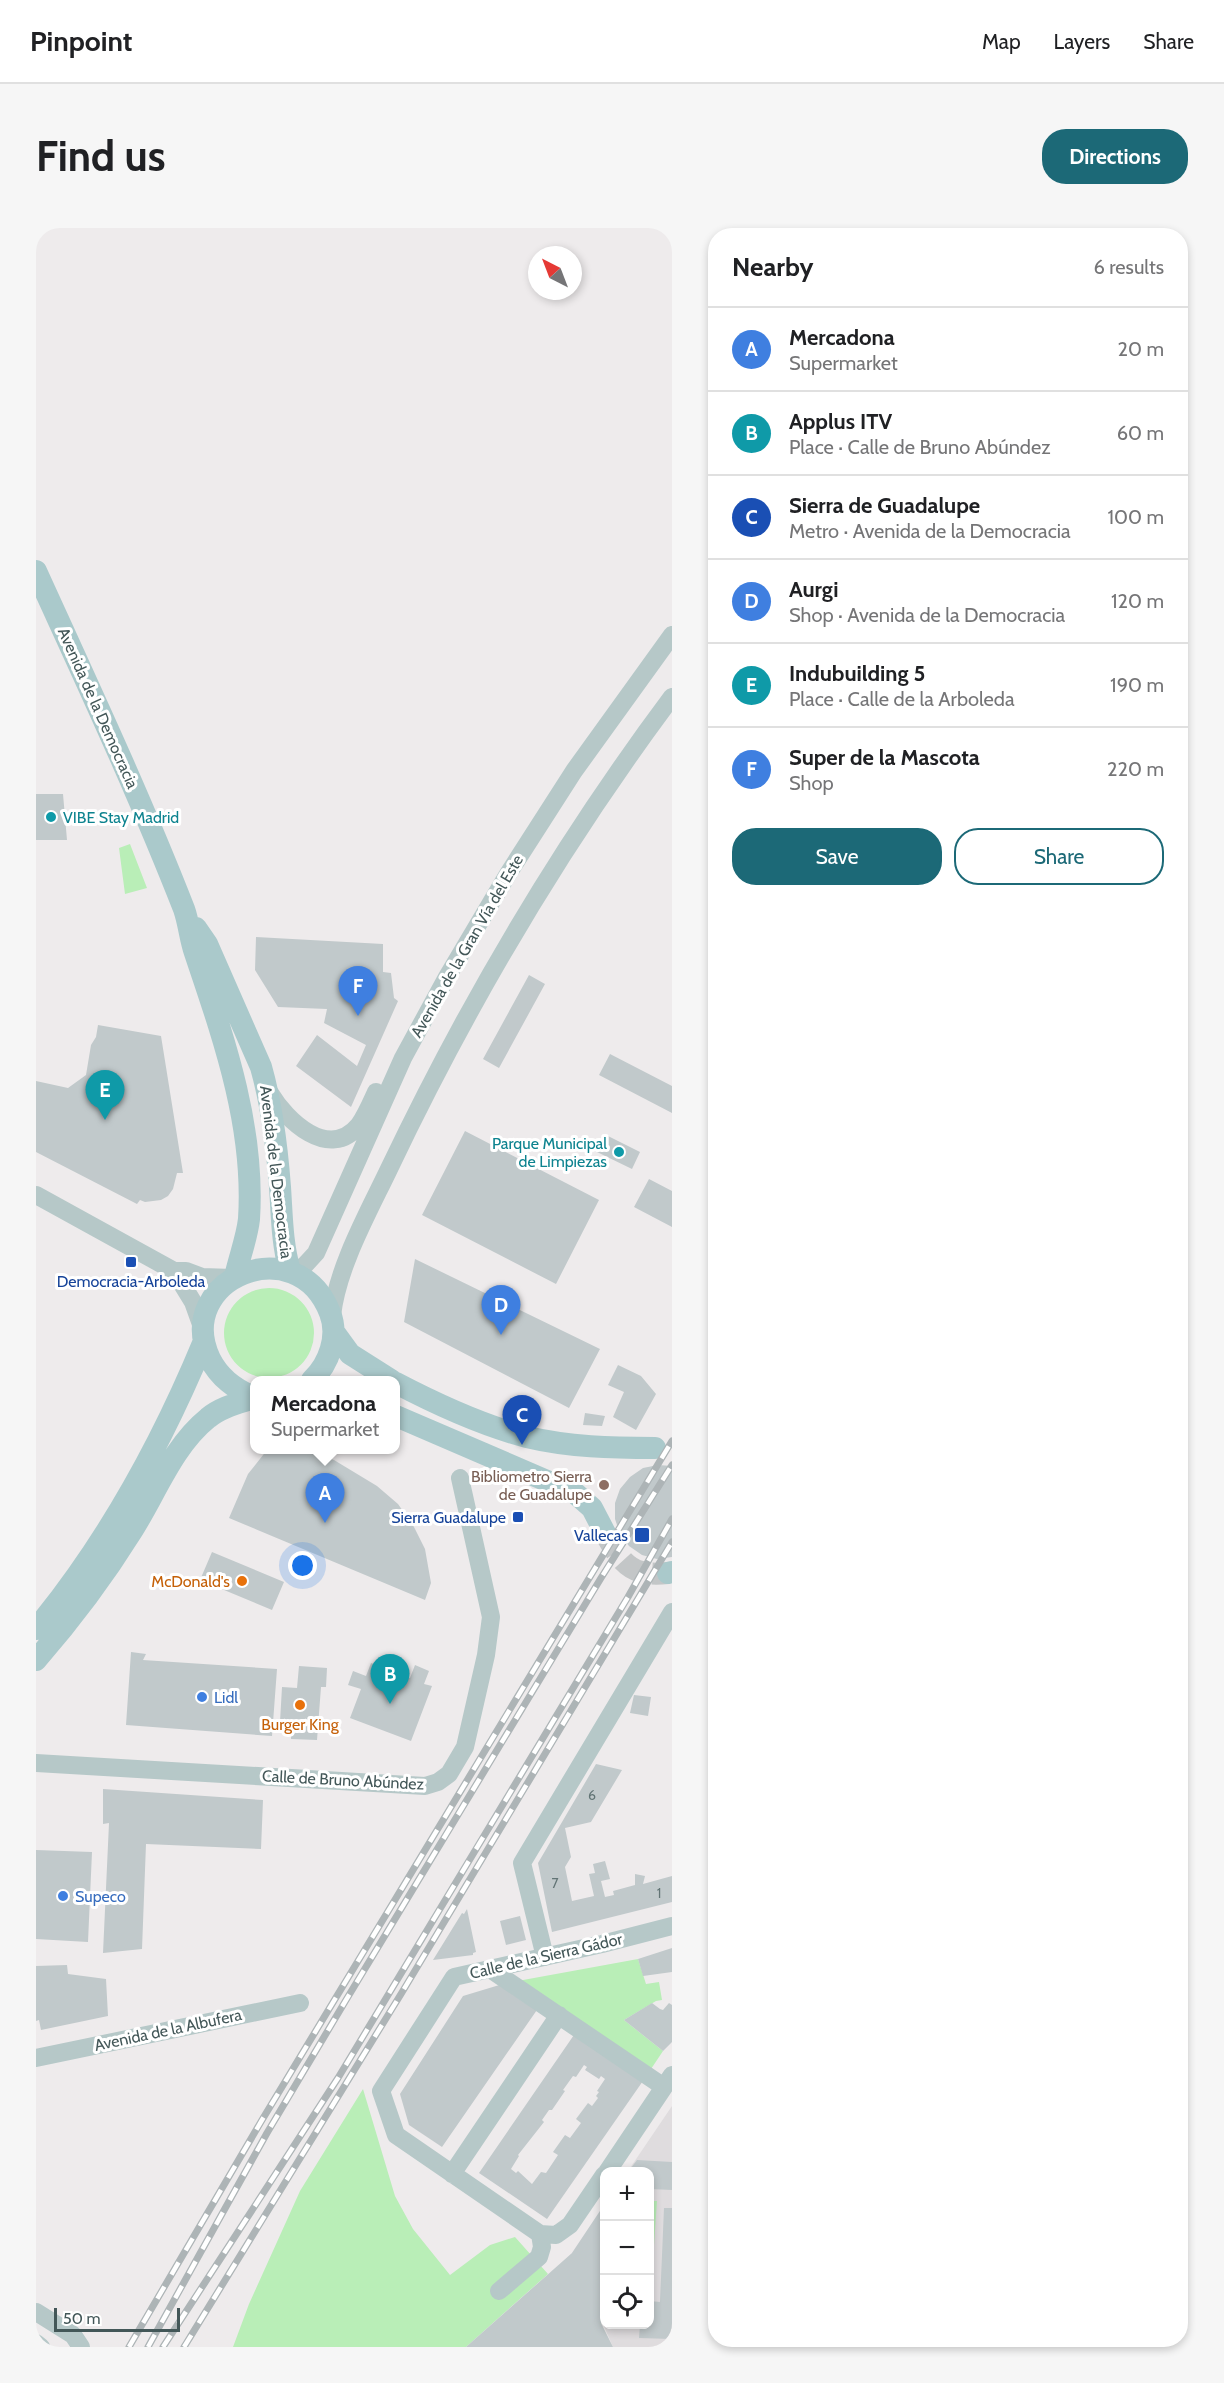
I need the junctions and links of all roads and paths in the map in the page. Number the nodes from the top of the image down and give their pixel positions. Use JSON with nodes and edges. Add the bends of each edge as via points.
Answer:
{"nodes":[{"id":1,"x":36,"y":571,"type":"edge"},
{"id":2,"x":672,"y":635,"type":"edge"},
{"id":3,"x":672,"y":697,"type":"edge"},
{"id":4,"x":185,"y":912,"type":"junction"},
{"id":5,"x":403,"y":1058,"type":"junction"},
{"id":6,"x":266,"y":1086,"type":"junction"},
{"id":7,"x":36,"y":1195,"type":"edge"},
{"id":8,"x":174,"y":1271,"type":"junction"},
{"id":9,"x":292,"y":1272,"type":"junction"},
{"id":10,"x":234,"y":1277,"type":"junction"},
{"id":11,"x":333,"y":1324,"type":"junction"},
{"id":12,"x":204,"y":1335,"type":"junction"},
{"id":13,"x":316,"y":1376,"type":"edge"},
{"id":14,"x":385,"y":1376,"type":"edge"},
{"id":15,"x":400,"y":1385,"type":"edge"},
{"id":16,"x":250,"y":1396,"type":"edge"},
{"id":17,"x":250,"y":1400,"type":"edge"},
{"id":18,"x":400,"y":1418,"type":"edge"},
{"id":19,"x":655,"y":1448,"type":"dead end"},
{"id":20,"x":460,"y":1478,"type":"dead end"},
{"id":21,"x":605,"y":1533,"type":"tunnel mouth"},
{"id":22,"x":672,"y":1612,"type":"edge"},
{"id":23,"x":36,"y":1629,"type":"edge"},
{"id":24,"x":36,"y":1660,"type":"edge"},
{"id":25,"x":36,"y":1763,"type":"edge"},
{"id":26,"x":672,"y":1926,"type":"edge"},
{"id":27,"x":545,"y":1957,"type":"junction"},
{"id":28,"x":490,"y":1969,"type":"junction"},
{"id":29,"x":300,"y":2003,"type":"dead end"},
{"id":30,"x":559,"y":2015,"type":"junction"},
{"id":31,"x":36,"y":2058,"type":"edge"},
{"id":32,"x":668,"y":2081,"type":"edge"},
{"id":33,"x":610,"y":2167,"type":"edge"},
{"id":34,"x":452,"y":2175,"type":"junction"},
{"id":35,"x":600,"y":2182,"type":"edge"},
{"id":36,"x":540,"y":2234,"type":"junction"},
{"id":37,"x":499,"y":2291,"type":"dead end"},
{"id":38,"x":36,"y":2313,"type":"edge"},
{"id":39,"x":36,"y":2343,"type":"edge"},
{"id":40,"x":41,"y":2347,"type":"edge"},
{"id":41,"x":81,"y":2347,"type":"edge"}],
"edges":[{"from":1,"to":4,"type":"main road","name":"Avenida de la Democracia","via":[[107,723]]},
{"from":2,"to":5,"type":"street","name":"Avenida de la Gran Vía del Este","via":[[574,771],[508,874]]},
{"from":3,"to":11,"type":"street","name":"Avenida de la Gran Vía del Este","via":[[591,811],[509,941],[458,1033],[340,1277],[334,1296]]},
{"from":4,"to":6,"type":"main road","name":"Avenida de la Democracia","via":[[207,944]]},
{"from":4,"to":10,"type":"main road","name":"Avenida de la Democracia","via":[[233,1073],[246,1142],[249,1218]]},
{"from":5,"to":6,"type":"street","via":[[377,1089],[358,1125],[341,1137],[320,1138],[304,1130],[278,1107]]},
{"from":5,"to":9,"type":"street","name":"Avenida de la Gran Vía del Este","via":[[316,1253]]},
{"from":6,"to":9,"type":"main road","name":"Avenida de la Democracia","via":[[277,1156],[283,1240]]},
{"from":7,"to":8,"type":"street"},
{"from":8,"to":10,"type":"street"},
{"from":8,"to":12,"type":"street","via":[[193,1302]]},
{"from":9,"to":10,"type":"main road","via":[[254,1269]]},
{"from":9,"to":11,"type":"main road","via":[[317,1290]]},
{"from":10,"to":12,"type":"main road","via":[[210,1303]]},
{"from":11,"to":13,"type":"main road","via":[[330,1354]]},
{"from":11,"to":14,"type":"main road","via":[[350,1354]]},
{"from":12,"to":16,"type":"main road","via":[[213,1365]]},
{"from":12,"to":23,"type":"main road","via":[[173,1414],[134,1488],[78,1575]]},
{"from":15,"to":19,"type":"main road","via":[[450,1410],[528,1437],[577,1445]]},
{"from":17,"to":24,"type":"main road","via":[[214,1414],[189,1437],[121,1549]]},
{"from":18,"to":21,"type":"main road","via":[[569,1490],[591,1508]]},
{"from":20,"to":25,"type":"street","name":"Calle de Bruno Abúndez","via":[[490,1617],[486,1655],[465,1747],[449,1774],[438,1782],[425,1786]]},
{"from":22,"to":27,"type":"street","via":[[522,1863]]},
{"from":26,"to":27,"type":"street","name":"Calle de la Sierra Gádor"},
{"from":27,"to":28,"type":"street","name":"Calle de la Sierra Gádor"},
{"from":28,"to":30,"type":"street"},
{"from":28,"to":34,"type":"street","name":"Calle de la Sierra Gádor","via":[[454,1977],[381,2091],[396,2135]]},
{"from":29,"to":31,"type":"street","name":"Avenida de la Albufera"},
{"from":30,"to":32,"type":"street"},
{"from":30,"to":34,"type":"street"},
{"from":32,"to":33,"type":"street"},
{"from":34,"to":36,"type":"street","name":"Calle de la Sierra Gádor"},
{"from":35,"to":36,"type":"street","via":[[570,2225],[556,2235]]},
{"from":36,"to":37,"type":"street","via":[[542,2247],[538,2257]]},
{"from":38,"to":41,"type":"street","via":[[73,2335]]},
{"from":39,"to":40,"type":"street"}]}
